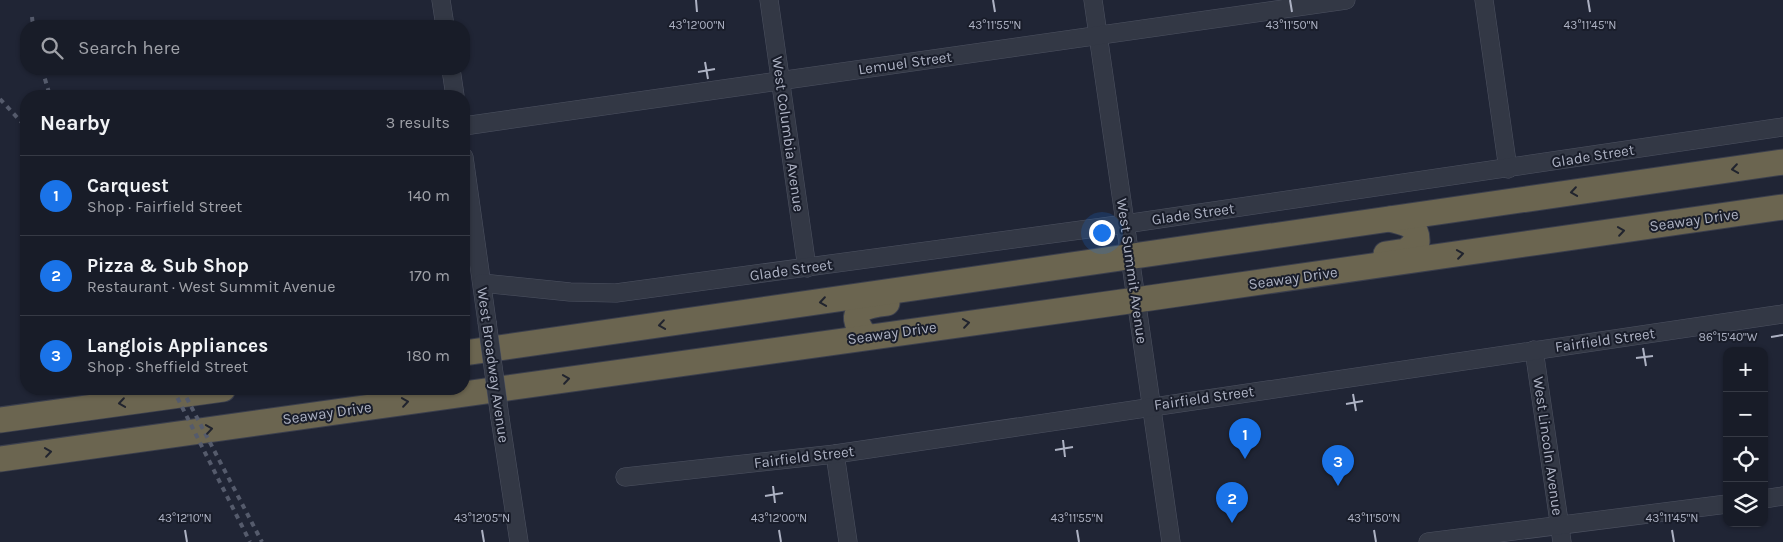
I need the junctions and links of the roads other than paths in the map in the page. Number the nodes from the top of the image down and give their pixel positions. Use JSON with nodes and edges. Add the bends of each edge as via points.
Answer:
{"nodes":[{"id":1,"x":441,"y":0,"type":"edge"},
{"id":2,"x":769,"y":0,"type":"edge"},
{"id":3,"x":1092,"y":0,"type":"edge"},
{"id":4,"x":1346,"y":0,"type":"edge"},
{"id":5,"x":1484,"y":0,"type":"edge"},
{"id":6,"x":444,"y":20,"type":"edge"},
{"id":7,"x":1098,"y":34,"type":"junction"},
{"id":8,"x":452,"y":75,"type":"edge"},
{"id":9,"x":780,"y":81,"type":"junction"},
{"id":10,"x":454,"y":90,"type":"edge"},
{"id":11,"x":470,"y":125,"type":"edge"},
{"id":12,"x":1783,"y":128,"type":"edge"},
{"id":13,"x":1783,"y":162,"type":"edge"},
{"id":14,"x":1508,"y":169,"type":"junction"},
{"id":15,"x":470,"y":199,"type":"edge"},
{"id":16,"x":1783,"y":207,"type":"edge"},
{"id":17,"x":1390,"y":219,"type":"junction"},
{"id":18,"x":1125,"y":224,"type":"junction"},
{"id":19,"x":1131,"y":260,"type":"junction"},
{"id":20,"x":807,"y":268,"type":"junction"},
{"id":21,"x":482,"y":283,"type":"junction"},
{"id":22,"x":1178,"y":294,"type":"junction"},
{"id":23,"x":1136,"y":300,"type":"junction"},
{"id":24,"x":1783,"y":314,"type":"edge"},
{"id":25,"x":866,"y":337,"type":"junction"},
{"id":26,"x":1534,"y":350,"type":"junction"},
{"id":27,"x":470,"y":352,"type":"edge"},
{"id":28,"x":470,"y":393,"type":"edge"},
{"id":29,"x":180,"y":395,"type":"edge"},
{"id":30,"x":454,"y":395,"type":"edge"},
{"id":31,"x":1152,"y":406,"type":"junction"},
{"id":32,"x":0,"y":420,"type":"edge"},
{"id":33,"x":835,"y":454,"type":"junction"},
{"id":34,"x":0,"y":459,"type":"edge"},
{"id":35,"x":625,"y":477,"type":"dead end"},
{"id":36,"x":1783,"y":496,"type":"edge"},
{"id":37,"x":1768,"y":498,"type":"edge"},
{"id":38,"x":1723,"y":505,"type":"edge"},
{"id":39,"x":1560,"y":534,"type":"edge"},
{"id":40,"x":519,"y":542,"type":"edge"},
{"id":41,"x":848,"y":542,"type":"edge"},
{"id":42,"x":1171,"y":542,"type":"edge"},
{"id":43,"x":1428,"y":542,"type":"edge"}],
"edges":[{"from":1,"to":6,"type":"street"},
{"from":2,"to":9,"type":"street","name":"West Columbia Avenue"},
{"from":3,"to":7,"type":"street","name":"West Summit Avenue"},
{"from":4,"to":7,"type":"street","name":"Lemuel Street"},
{"from":5,"to":14,"type":"street"},
{"from":7,"to":9,"type":"street","name":"Lemuel Street"},
{"from":7,"to":18,"type":"street","name":"West Summit Avenue"},
{"from":8,"to":10,"type":"street"},
{"from":9,"to":11,"type":"street","name":"Lemuel Street"},
{"from":9,"to":20,"type":"street","name":"West Columbia Avenue"},
{"from":12,"to":14,"type":"street","name":"Glade Street"},
{"from":13,"to":17,"type":"highway","one_way":true},
{"from":14,"to":18,"type":"street","name":"Glade Street"},
{"from":15,"to":21,"type":"street","name":"West Broadway Avenue"},
{"from":22,"to":16,"type":"highway","name":"Seaway Drive","one_way":true},
{"from":17,"to":19,"type":"highway"},
{"from":17,"to":22,"type":"highway","via":[[1413,227],[1417,242],[1412,248],[1209,280]]},
{"from":18,"to":19,"type":"street","name":"West Summit Avenue"},
{"from":18,"to":20,"type":"street","name":"Glade Street"},
{"from":19,"to":23,"type":"street","name":"West Summit Avenue"},
{"from":19,"to":25,"type":"highway","via":[[865,306],[858,312],[856,320]]},
{"from":19,"to":27,"type":"highway","one_way":true},
{"from":20,"to":21,"type":"street","name":"Glade Street","via":[[616,293]]},
{"from":21,"to":40,"type":"street","name":"West Broadway Avenue","bridge":true},
{"from":22,"to":23,"type":"highway","name":"Seaway Drive"},
{"from":25,"to":23,"type":"highway","name":"Seaway Drive","one_way":true},
{"from":23,"to":31,"type":"street","name":"West Summit Avenue"},
{"from":24,"to":26,"type":"street","name":"Fairfield Street"},
{"from":28,"to":25,"type":"highway","name":"Seaway Drive","one_way":true},
{"from":26,"to":31,"type":"street","name":"Fairfield Street"},
{"from":26,"to":39,"type":"street","name":"West Lincoln Avenue"},
{"from":29,"to":32,"type":"highway","one_way":true},
{"from":34,"to":30,"type":"highway","name":"Seaway Drive","one_way":true},
{"from":31,"to":33,"type":"street","name":"Fairfield Street"},
{"from":31,"to":42,"type":"street","name":"West Summit Avenue"},
{"from":33,"to":35,"type":"street","name":"Fairfield Street"},
{"from":33,"to":41,"type":"street"},
{"from":36,"to":37,"type":"street"},
{"from":38,"to":39,"type":"street"},
{"from":39,"to":43,"type":"street"}]}
